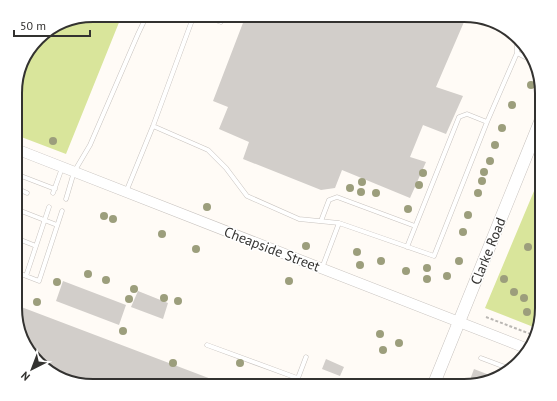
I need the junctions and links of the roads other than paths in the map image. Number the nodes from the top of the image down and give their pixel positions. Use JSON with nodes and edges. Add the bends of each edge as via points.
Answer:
{"nodes":[{"id":1,"x":144,"y":22,"type":"edge"},
{"id":2,"x":191,"y":22,"type":"edge"},
{"id":3,"x":517,"y":46,"type":"edge"},
{"id":4,"x":517,"y":53,"type":"junction"},
{"id":5,"x":525,"y":57,"type":"edge"},
{"id":6,"x":487,"y":122,"type":"junction"},
{"id":7,"x":153,"y":126,"type":"junction"},
{"id":8,"x":535,"y":134,"type":"edge"},
{"id":9,"x":22,"y":151,"type":"edge"},
{"id":10,"x":62,"y":167,"type":"junction"},
{"id":11,"x":74,"y":172,"type":"junction"},
{"id":12,"x":22,"y":177,"type":"edge"},
{"id":13,"x":22,"y":191,"type":"edge"},
{"id":14,"x":126,"y":192,"type":"junction"},
{"id":15,"x":27,"y":193,"type":"dead end"},
{"id":16,"x":66,"y":199,"type":"dead end"},
{"id":17,"x":49,"y":207,"type":"dead end"},
{"id":18,"x":22,"y":211,"type":"edge"},
{"id":19,"x":62,"y":211,"type":"dead end"},
{"id":20,"x":44,"y":220,"type":"junction"},
{"id":21,"x":321,"y":221,"type":"junction"},
{"id":22,"x":339,"y":222,"type":"junction"},
{"id":23,"x":57,"y":225,"type":"junction"},
{"id":24,"x":415,"y":226,"type":"junction"},
{"id":25,"x":22,"y":240,"type":"edge"},
{"id":26,"x":36,"y":246,"type":"junction"},
{"id":27,"x":407,"y":247,"type":"junction"},
{"id":28,"x":322,"y":268,"type":"junction"},
{"id":29,"x":22,"y":274,"type":"edge"},
{"id":30,"x":26,"y":276,"type":"junction"},
{"id":31,"x":460,"y":321,"type":"junction"},
{"id":32,"x":207,"y":345,"type":"dead end"},
{"id":33,"x":523,"y":347,"type":"edge"},
{"id":34,"x":306,"y":357,"type":"dead end"},
{"id":35,"x":481,"y":358,"type":"dead end"},
{"id":36,"x":504,"y":367,"type":"edge"},
{"id":37,"x":298,"y":378,"type":"joint"},
{"id":38,"x":436,"y":379,"type":"edge"}],
"edges":[{"from":1,"to":11,"type":"lane","via":[[90,145]]},
{"from":2,"to":7,"type":"lane"},
{"from":3,"to":4,"type":"lane"},
{"from":4,"to":5,"type":"lane"},
{"from":4,"to":6,"type":"lane"},
{"from":6,"to":24,"type":"lane","via":[[467,114],[459,117]]},
{"from":6,"to":27,"type":"lane","via":[[434,256]]},
{"from":7,"to":14,"type":"lane"},
{"from":7,"to":21,"type":"lane","via":[[208,150],[226,168],[247,196],[299,219]]},
{"from":8,"to":31,"type":"main road","name":"Clarke Road"},
{"from":9,"to":10,"type":"street","name":"Cheapside Street"},
{"from":10,"to":11,"type":"street","name":"Cheapside Street"},
{"from":10,"to":12,"type":"lane","via":[[54,191]]},
{"from":11,"to":14,"type":"street","name":"Cheapside Street"},
{"from":11,"to":16,"type":"lane"},
{"from":13,"to":15,"type":"lane"},
{"from":14,"to":28,"type":"street","name":"Cheapside Street"},
{"from":17,"to":20,"type":"lane"},
{"from":18,"to":20,"type":"lane"},
{"from":19,"to":23,"type":"lane"},
{"from":20,"to":23,"type":"lane"},
{"from":20,"to":26,"type":"lane"},
{"from":21,"to":22,"type":"lane"},
{"from":21,"to":24,"type":"lane","via":[[330,200],[337,197]]},
{"from":22,"to":27,"type":"lane"},
{"from":22,"to":28,"type":"lane"},
{"from":23,"to":30,"type":"lane","via":[[39,280]]},
{"from":24,"to":27,"type":"lane"},
{"from":25,"to":26,"type":"lane"},
{"from":26,"to":30,"type":"lane"},
{"from":28,"to":31,"type":"street","name":"Cheapside Street"},
{"from":29,"to":30,"type":"lane"},
{"from":31,"to":33,"type":"street","name":"Cheapside Street"},
{"from":31,"to":38,"type":"main road","name":"Clarke Road"},
{"from":32,"to":37,"type":"lane"},
{"from":34,"to":37,"type":"lane"},
{"from":35,"to":36,"type":"lane"}]}
